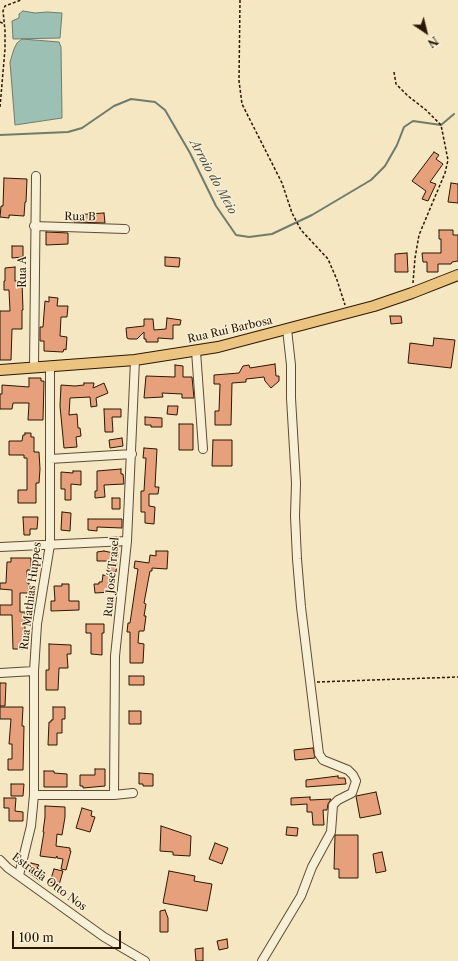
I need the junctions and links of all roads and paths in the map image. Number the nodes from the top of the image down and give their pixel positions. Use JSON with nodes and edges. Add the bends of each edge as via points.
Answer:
{"nodes":[{"id":1,"x":21,"y":0,"type":"edge"},
{"id":2,"x":240,"y":0,"type":"edge"},
{"id":3,"x":0,"y":22,"type":"edge"},
{"id":4,"x":4,"y":24,"type":"junction"},
{"id":5,"x":394,"y":72,"type":"dead end"},
{"id":6,"x":0,"y":106,"type":"edge"},
{"id":7,"x":36,"y":176,"type":"dead end"},
{"id":8,"x":34,"y":226,"type":"junction"},
{"id":9,"x":125,"y":229,"type":"dead end"},
{"id":10,"x":458,"y":275,"type":"edge"},
{"id":11,"x":412,"y":293,"type":"junction"},
{"id":12,"x":348,"y":313,"type":"junction"},
{"id":13,"x":286,"y":329,"type":"junction"},
{"id":14,"x":196,"y":350,"type":"junction"},
{"id":15,"x":135,"y":360,"type":"junction"},
{"id":16,"x":50,"y":366,"type":"junction"},
{"id":17,"x":34,"y":368,"type":"junction"},
{"id":18,"x":0,"y":370,"type":"edge"},
{"id":19,"x":204,"y":449,"type":"dead end"},
{"id":20,"x":132,"y":454,"type":"junction"},
{"id":21,"x":50,"y":459,"type":"junction"},
{"id":22,"x":127,"y":541,"type":"junction"},
{"id":23,"x":50,"y":545,"type":"junction"},
{"id":24,"x":0,"y":547,"type":"edge"},
{"id":25,"x":34,"y":671,"type":"junction"},
{"id":26,"x":0,"y":673,"type":"edge"},
{"id":27,"x":458,"y":678,"type":"edge"},
{"id":28,"x":311,"y":682,"type":"junction"},
{"id":29,"x":133,"y":793,"type":"dead end"},
{"id":30,"x":34,"y":795,"type":"junction"},
{"id":31,"x":114,"y":795,"type":"junction"},
{"id":32,"x":0,"y":860,"type":"edge"},
{"id":33,"x":19,"y":875,"type":"junction"},
{"id":34,"x":145,"y":961,"type":"edge"},
{"id":35,"x":262,"y":961,"type":"edge"}],
"edges":[{"from":1,"to":4,"type":"path","via":[[6,6],[3,11]]},
{"from":2,"to":12,"type":"path","via":[[239,82],[242,104],[282,183],[299,227],[328,258]]},
{"from":3,"to":4,"type":"path"},
{"from":4,"to":6,"type":"path","via":[[5,49]]},
{"from":5,"to":11,"type":"path","via":[[396,84],[441,126],[448,160],[438,192],[419,235]]},
{"from":7,"to":8,"type":"street","name":"Rua A"},
{"from":8,"to":9,"type":"street","name":"Rua B"},
{"from":8,"to":17,"type":"street","name":"Rua A"},
{"from":10,"to":11,"type":"main road","name":"Rua Ruí Barbosa"},
{"from":11,"to":12,"type":"main road","name":"Rua Ruí Barbosa"},
{"from":12,"to":13,"type":"main road","name":"Rua Ruí Barbosa"},
{"from":13,"to":14,"type":"main road","name":"Rua Ruí Barbosa","via":[[218,347]]},
{"from":13,"to":28,"type":"street","via":[[291,365],[296,483],[294,516],[301,607]]},
{"from":14,"to":15,"type":"main road","name":"Rua Ruí Barbosa"},
{"from":14,"to":19,"type":"street"},
{"from":15,"to":16,"type":"main road","name":"Rua Ruí Barbosa"},
{"from":15,"to":20,"type":"street","name":"Rua José Trasel"},
{"from":16,"to":17,"type":"main road","name":"Rua Ruí Barbosa"},
{"from":16,"to":21,"type":"street","name":"Rua Mathias Huppes"},
{"from":17,"to":18,"type":"main road","name":"Rua Ruí Barbosa"},
{"from":20,"to":21,"type":"street"},
{"from":20,"to":22,"type":"street","name":"Rua José Trasel"},
{"from":21,"to":23,"type":"street","name":"Rua Mathias Huppes"},
{"from":22,"to":23,"type":"street"},
{"from":22,"to":31,"type":"street","name":"Rua José Trasel","via":[[115,656]]},
{"from":23,"to":24,"type":"street"},
{"from":23,"to":25,"type":"street","name":"Rua Mathias Huppes","via":[[37,624]]},
{"from":25,"to":26,"type":"street"},
{"from":25,"to":30,"type":"street","name":"Rua Mathias Huppes"},
{"from":27,"to":28,"type":"path"},
{"from":28,"to":35,"type":"street","via":[[319,754],[323,760],[348,770],[356,781],[352,793],[333,805],[331,832],[312,867],[301,896]]},
{"from":29,"to":31,"type":"street"},
{"from":30,"to":31,"type":"street"},
{"from":30,"to":33,"type":"street","name":"Rua Mathias Huppes","via":[[31,826]]},
{"from":32,"to":33,"type":"street","name":"Estrada Otto Nos"},
{"from":33,"to":34,"type":"street","name":"Estrada Otto Nos","via":[[104,937]]}]}
